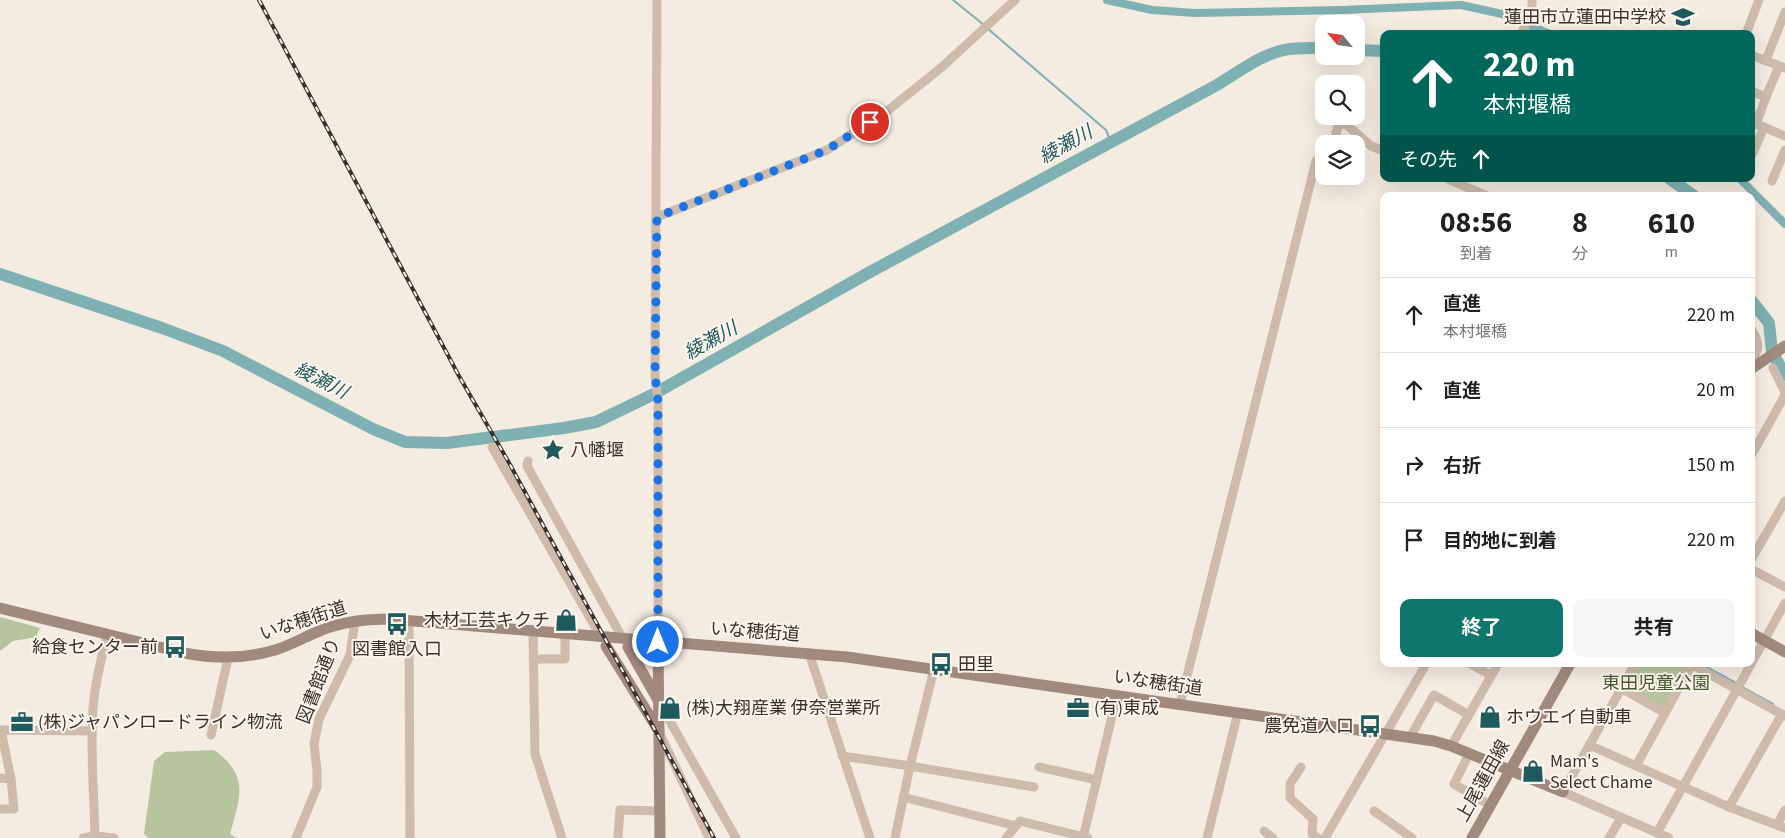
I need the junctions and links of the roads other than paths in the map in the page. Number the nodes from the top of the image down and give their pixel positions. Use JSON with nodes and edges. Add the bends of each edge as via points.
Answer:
{"nodes":[{"id":1,"x":657,"y":0,"type":"edge"},
{"id":2,"x":1016,"y":0,"type":"edge"},
{"id":3,"x":1532,"y":0,"type":"edge"},
{"id":4,"x":1759,"y":0,"type":"edge"},
{"id":5,"x":1785,"y":12,"type":"edge"},
{"id":6,"x":1523,"y":30,"type":"edge"},
{"id":7,"x":1748,"y":30,"type":"edge"},
{"id":8,"x":1755,"y":56,"type":"edge"},
{"id":9,"x":1766,"y":60,"type":"junction"},
{"id":10,"x":1782,"y":67,"type":"edge"},
{"id":11,"x":1755,"y":93,"type":"edge"},
{"id":12,"x":1766,"y":97,"type":"junction"},
{"id":13,"x":1757,"y":124,"type":"edge"},
{"id":14,"x":1336,"y":135,"type":"edge"},
{"id":15,"x":1358,"y":135,"type":"edge"},
{"id":16,"x":1785,"y":136,"type":"edge"},
{"id":17,"x":1755,"y":138,"type":"edge"},
{"id":18,"x":1365,"y":141,"type":"edge"},
{"id":19,"x":1380,"y":149,"type":"edge"},
{"id":20,"x":1785,"y":150,"type":"edge"},
{"id":21,"x":1315,"y":165,"type":"edge"},
{"id":22,"x":1772,"y":181,"type":"dead end"},
{"id":23,"x":1455,"y":182,"type":"edge"},
{"id":24,"x":1478,"y":192,"type":"edge"},
{"id":25,"x":657,"y":217,"type":"junction"},
{"id":26,"x":1755,"y":337,"type":"edge"},
{"id":27,"x":1785,"y":346,"type":"edge"},
{"id":28,"x":1757,"y":359,"type":"edge"},
{"id":29,"x":1773,"y":368,"type":"dead end"},
{"id":30,"x":1785,"y":394,"type":"edge"},
{"id":31,"x":492,"y":447,"type":"dead end"},
{"id":32,"x":1755,"y":449,"type":"edge"},
{"id":33,"x":528,"y":461,"type":"dead end"},
{"id":34,"x":1785,"y":501,"type":"edge"},
{"id":35,"x":1755,"y":553,"type":"edge"},
{"id":36,"x":1755,"y":571,"type":"edge"},
{"id":37,"x":1785,"y":587,"type":"edge"},
{"id":38,"x":1785,"y":604,"type":"edge"},
{"id":39,"x":0,"y":608,"type":"edge"},
{"id":40,"x":409,"y":620,"type":"junction"},
{"id":41,"x":355,"y":621,"type":"junction"},
{"id":42,"x":533,"y":630,"type":"junction"},
{"id":43,"x":565,"y":634,"type":"junction"},
{"id":44,"x":107,"y":635,"type":"junction"},
{"id":45,"x":1755,"y":635,"type":"edge"},
{"id":46,"x":1764,"y":640,"type":"junction"},
{"id":47,"x":603,"y":642,"type":"junction"},
{"id":48,"x":658,"y":642,"type":"junction"},
{"id":49,"x":626,"y":643,"type":"junction"},
{"id":50,"x":1785,"y":652,"type":"edge"},
{"id":51,"x":809,"y":653,"type":"junction"},
{"id":52,"x":1755,"y":657,"type":"edge"},
{"id":53,"x":228,"y":658,"type":"junction"},
{"id":54,"x":533,"y":659,"type":"junction"},
{"id":55,"x":1424,"y":667,"type":"edge"},
{"id":56,"x":1476,"y":667,"type":"edge"},
{"id":57,"x":1496,"y":667,"type":"edge"},
{"id":58,"x":1568,"y":667,"type":"edge"},
{"id":59,"x":1633,"y":667,"type":"edge"},
{"id":60,"x":1690,"y":667,"type":"edge"},
{"id":61,"x":1697,"y":667,"type":"edge"},
{"id":62,"x":1749,"y":667,"type":"edge"},
{"id":63,"x":934,"y":669,"type":"junction"},
{"id":64,"x":1491,"y":675,"type":"junction"},
{"id":65,"x":1621,"y":688,"type":"junction"},
{"id":66,"x":1737,"y":690,"type":"junction"},
{"id":67,"x":1117,"y":695,"type":"junction"},
{"id":68,"x":659,"y":702,"type":"junction"},
{"id":69,"x":1180,"y":704,"type":"junction"},
{"id":70,"x":1238,"y":712,"type":"junction"},
{"id":71,"x":1665,"y":713,"type":"junction"},
{"id":72,"x":1469,"y":715,"type":"junction"},
{"id":73,"x":1783,"y":715,"type":"edge"},
{"id":74,"x":1,"y":730,"type":"edge"},
{"id":75,"x":92,"y":730,"type":"junction"},
{"id":76,"x":659,"y":731,"type":"junction"},
{"id":77,"x":1385,"y":734,"type":"junction"},
{"id":78,"x":210,"y":735,"type":"dead end"},
{"id":79,"x":1412,"y":738,"type":"junction"},
{"id":80,"x":1589,"y":745,"type":"junction"},
{"id":81,"x":1452,"y":746,"type":"junction"},
{"id":82,"x":1469,"y":754,"type":"junction"},
{"id":83,"x":842,"y":756,"type":"junction"},
{"id":84,"x":910,"y":766,"type":"junction"},
{"id":85,"x":1636,"y":766,"type":"junction"},
{"id":86,"x":1039,"y":767,"type":"dead end"},
{"id":87,"x":1301,"y":767,"type":"dead end"},
{"id":88,"x":1509,"y":771,"type":"junction"},
{"id":89,"x":0,"y":778,"type":"edge"},
{"id":90,"x":11,"y":778,"type":"junction"},
{"id":91,"x":1097,"y":780,"type":"junction"},
{"id":92,"x":1034,"y":787,"type":"dead end"},
{"id":93,"x":1683,"y":787,"type":"junction"},
{"id":94,"x":1563,"y":792,"type":"junction"},
{"id":95,"x":903,"y":797,"type":"junction"},
{"id":96,"x":1490,"y":805,"type":"junction"},
{"id":97,"x":1729,"y":807,"type":"junction"},
{"id":98,"x":0,"y":808,"type":"edge"},
{"id":99,"x":1785,"y":810,"type":"edge"},
{"id":100,"x":660,"y":811,"type":"junction"},
{"id":101,"x":1374,"y":811,"type":"dead end"},
{"id":102,"x":1621,"y":818,"type":"junction"},
{"id":103,"x":1016,"y":826,"type":"junction"},
{"id":104,"x":1781,"y":826,"type":"edge"},
{"id":105,"x":1264,"y":831,"type":"dead end"},
{"id":106,"x":1657,"y":833,"type":"junction"},
{"id":107,"x":95,"y":836,"type":"junction"},
{"id":108,"x":1328,"y":836,"type":"edge"},
{"id":109,"x":83,"y":838,"type":"edge"},
{"id":110,"x":114,"y":838,"type":"edge"},
{"id":111,"x":296,"y":838,"type":"edge"},
{"id":112,"x":410,"y":838,"type":"edge"},
{"id":113,"x":562,"y":838,"type":"edge"},
{"id":114,"x":618,"y":838,"type":"edge"},
{"id":115,"x":660,"y":838,"type":"edge"},
{"id":116,"x":709,"y":838,"type":"edge"},
{"id":117,"x":736,"y":838,"type":"edge"},
{"id":118,"x":870,"y":838,"type":"edge"},
{"id":119,"x":895,"y":838,"type":"edge"},
{"id":120,"x":1006,"y":838,"type":"edge"},
{"id":121,"x":1085,"y":838,"type":"edge"},
{"id":122,"x":1207,"y":838,"type":"edge"},
{"id":123,"x":1274,"y":838,"type":"edge"},
{"id":124,"x":1318,"y":838,"type":"edge"},
{"id":125,"x":1412,"y":838,"type":"edge"},
{"id":126,"x":1472,"y":838,"type":"edge"},
{"id":127,"x":1609,"y":838,"type":"edge"},
{"id":128,"x":1669,"y":838,"type":"edge"}],
"edges":[{"from":1,"to":25,"type":"street"},
{"from":2,"to":25,"type":"street","via":[[886,112],[827,150]]},
{"from":3,"to":6,"type":"street"},
{"from":4,"to":7,"type":"street"},
{"from":5,"to":9,"type":"street"},
{"from":8,"to":9,"type":"street"},
{"from":9,"to":10,"type":"street"},
{"from":10,"to":12,"type":"street"},
{"from":11,"to":12,"type":"street"},
{"from":12,"to":13,"type":"street"},
{"from":13,"to":16,"type":"street"},
{"from":13,"to":17,"type":"street"},
{"from":14,"to":15,"type":"street","via":[[1339,123],[1347,125]]},
{"from":18,"to":19,"type":"street"},
{"from":20,"to":22,"type":"street"},
{"from":21,"to":69,"type":"street"},
{"from":23,"to":24,"type":"street"},
{"from":25,"to":48,"type":"street"},
{"from":26,"to":28,"type":"street"},
{"from":27,"to":28,"type":"street"},
{"from":29,"to":30,"type":"street"},
{"from":30,"to":32,"type":"street"},
{"from":31,"to":47,"type":"street"},
{"from":33,"to":49,"type":"street","via":[[527,466]]},
{"from":34,"to":35,"type":"street"},
{"from":36,"to":37,"type":"street"},
{"from":38,"to":46,"type":"street"},
{"from":39,"to":44,"type":"street","name":"いな穂街道"},
{"from":40,"to":41,"type":"street","name":"いな穂街道"},
{"from":40,"to":42,"type":"street","name":"いな穂街道"},
{"from":40,"to":112,"type":"street"},
{"from":41,"to":53,"type":"street","name":"いな穂街道","via":[[323,630],[276,650]]},
{"from":41,"to":111,"type":"street","name":"図書館通り","via":[[350,655],[319,719],[314,744],[317,787]]},
{"from":42,"to":43,"type":"street","name":"いな穂街道"},
{"from":42,"to":54,"type":"street"},
{"from":43,"to":47,"type":"street","name":"いな穂街道"},
{"from":43,"to":54,"type":"street","via":[[565,659]]},
{"from":44,"to":53,"type":"street","name":"いな穂街道","via":[[198,656]]},
{"from":44,"to":75,"type":"street","via":[[96,683]]},
{"from":45,"to":46,"type":"street"},
{"from":46,"to":50,"type":"street"},
{"from":46,"to":52,"type":"street"},
{"from":47,"to":49,"type":"street","name":"いな穂街道"},
{"from":47,"to":76,"type":"street"},
{"from":48,"to":49,"type":"street","name":"いな穂街道"},
{"from":48,"to":51,"type":"street","name":"いな穂街道"},
{"from":48,"to":68,"type":"street"},
{"from":49,"to":68,"type":"street"},
{"from":51,"to":63,"type":"street","name":"いな穂街道"},
{"from":51,"to":83,"type":"street"},
{"from":53,"to":78,"type":"street"},
{"from":54,"to":113,"type":"street","via":[[536,754]]},
{"from":55,"to":77,"type":"street"},
{"from":56,"to":64,"type":"street"},
{"from":57,"to":64,"type":"street"},
{"from":58,"to":88,"type":"street","name":"上尾蓮田線"},
{"from":59,"to":65,"type":"street"},
{"from":60,"to":71,"type":"street"},
{"from":61,"to":66,"type":"street"},
{"from":62,"to":66,"type":"street"},
{"from":63,"to":67,"type":"street","name":"いな穂街道"},
{"from":63,"to":84,"type":"street"},
{"from":64,"to":72,"type":"street"},
{"from":65,"to":71,"type":"street"},
{"from":65,"to":80,"type":"street"},
{"from":66,"to":73,"type":"street"},
{"from":66,"to":93,"type":"street"},
{"from":67,"to":69,"type":"street","name":"いな穂街道"},
{"from":67,"to":91,"type":"street"},
{"from":68,"to":76,"type":"street"},
{"from":68,"to":117,"type":"street"},
{"from":69,"to":70,"type":"street","name":"いな穂街道"},
{"from":70,"to":77,"type":"street","name":"いな穂街道"},
{"from":70,"to":122,"type":"street"},
{"from":71,"to":85,"type":"street"},
{"from":72,"to":79,"type":"street","via":[[1434,696]]},
{"from":72,"to":81,"type":"street"},
{"from":73,"to":97,"type":"street"},
{"from":74,"to":75,"type":"street"},
{"from":74,"to":90,"type":"street"},
{"from":75,"to":107,"type":"street"},
{"from":76,"to":100,"type":"street"},
{"from":76,"to":116,"type":"street"},
{"from":77,"to":79,"type":"street","name":"いな穂街道"},
{"from":77,"to":108,"type":"street"},
{"from":79,"to":81,"type":"street","name":"いな穂街道"},
{"from":80,"to":85,"type":"street"},
{"from":80,"to":94,"type":"street"},
{"from":81,"to":82,"type":"street","name":"いな穂街道"},
{"from":82,"to":88,"type":"street","name":"いな穂街道"},
{"from":82,"to":96,"type":"street","via":[[1454,784]]},
{"from":83,"to":84,"type":"street"},
{"from":83,"to":118,"type":"street"},
{"from":84,"to":92,"type":"street"},
{"from":84,"to":95,"type":"street"},
{"from":85,"to":93,"type":"street"},
{"from":86,"to":91,"type":"street"},
{"from":87,"to":124,"type":"street","via":[[1290,784],[1290,798],[1313,819],[1312,834]]},
{"from":88,"to":94,"type":"street","name":"いな穂街道"},
{"from":88,"to":96,"type":"street","name":"上尾蓮田線"},
{"from":89,"to":90,"type":"street"},
{"from":90,"to":98,"type":"street","via":[[14,809]]},
{"from":91,"to":121,"type":"street"},
{"from":93,"to":97,"type":"street"},
{"from":93,"to":106,"type":"street"},
{"from":94,"to":102,"type":"street"},
{"from":95,"to":103,"type":"street"},
{"from":95,"to":119,"type":"street"},
{"from":96,"to":126,"type":"street","name":"上尾蓮田線"},
{"from":97,"to":104,"type":"street"},
{"from":99,"to":104,"type":"street"},
{"from":100,"to":114,"type":"street","via":[[620,810]]},
{"from":100,"to":115,"type":"street"},
{"from":101,"to":125,"type":"street"},
{"from":102,"to":106,"type":"street"},
{"from":102,"to":127,"type":"street"},
{"from":103,"to":120,"type":"street"},
{"from":103,"to":121,"type":"street","via":[[1020,821]]},
{"from":105,"to":123,"type":"street"},
{"from":106,"to":128,"type":"street"},
{"from":107,"to":109,"type":"street"},
{"from":107,"to":110,"type":"street"}]}
